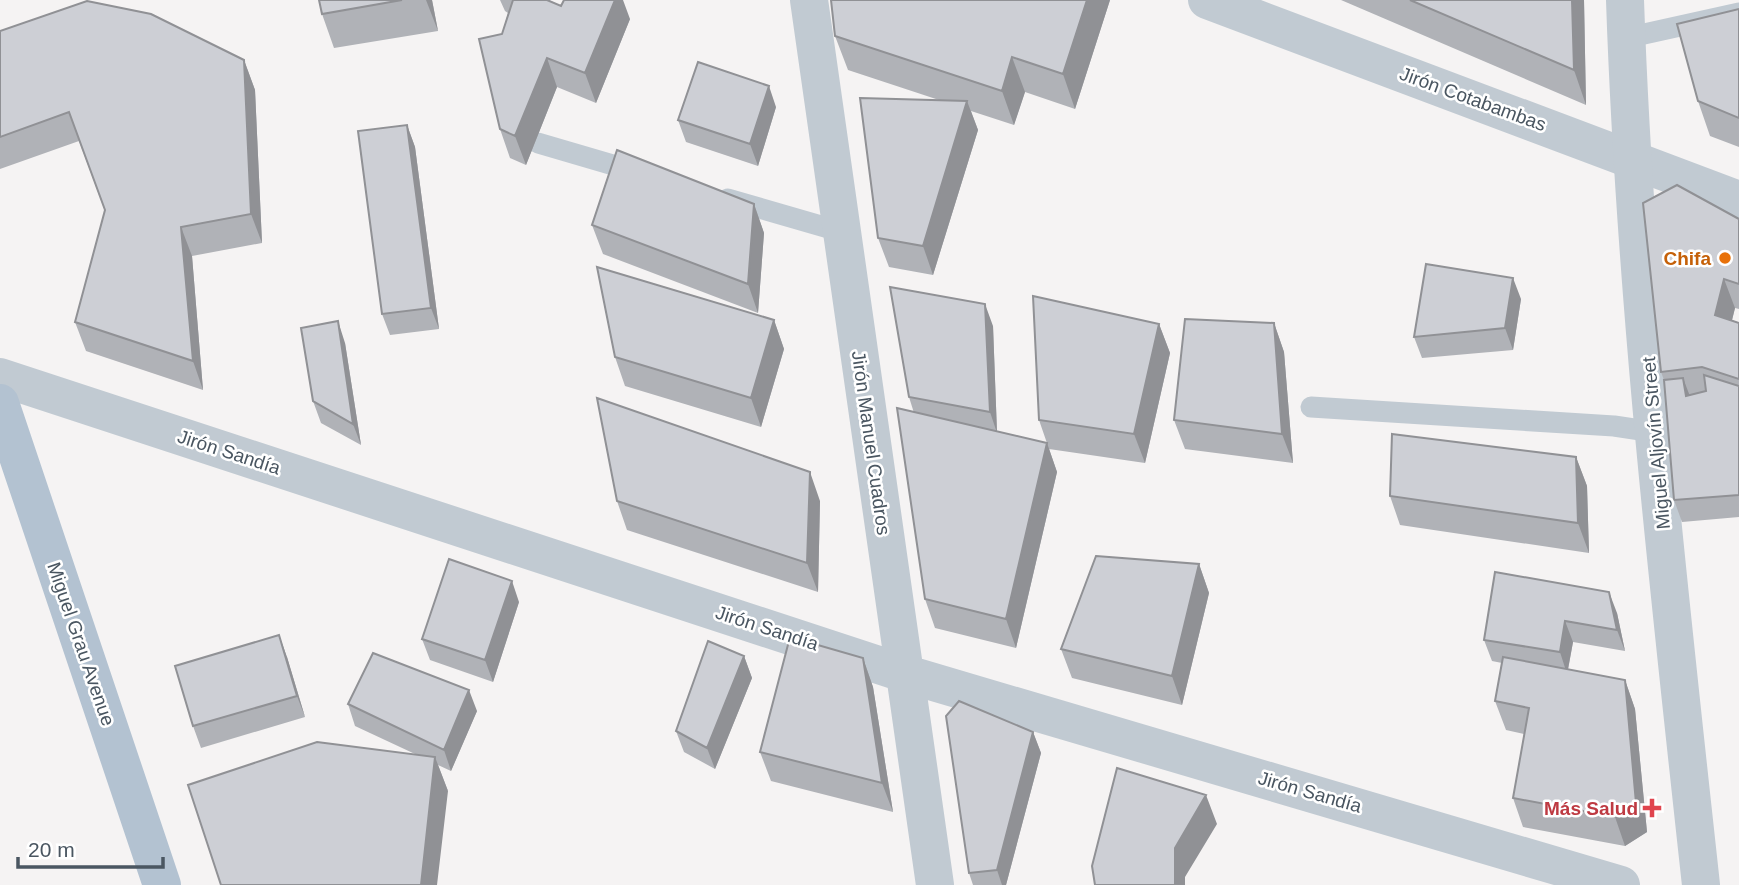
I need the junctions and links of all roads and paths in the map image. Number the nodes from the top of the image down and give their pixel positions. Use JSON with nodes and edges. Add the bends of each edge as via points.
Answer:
{"nodes":[{"id":1,"x":809,"y":0,"type":"edge"},
{"id":2,"x":1207,"y":0,"type":"edge"},
{"id":3,"x":1625,"y":0,"type":"edge"},
{"id":4,"x":1739,"y":13,"type":"edge"},
{"id":5,"x":1626,"y":38,"type":"junction"},
{"id":6,"x":538,"y":143,"type":"dead end"},
{"id":7,"x":1631,"y":158,"type":"junction"},
{"id":8,"x":657,"y":178,"type":"edge"},
{"id":9,"x":710,"y":194,"type":"edge"},
{"id":10,"x":1739,"y":200,"type":"edge"},
{"id":11,"x":842,"y":232,"type":"junction"},
{"id":12,"x":0,"y":377,"type":"edge"},
{"id":13,"x":0,"y":403,"type":"edge"},
{"id":14,"x":1311,"y":407,"type":"dead end"},
{"id":15,"x":1654,"y":432,"type":"junction"},
{"id":16,"x":903,"y":673,"type":"junction"},
{"id":17,"x":162,"y":885,"type":"edge"},
{"id":18,"x":935,"y":885,"type":"edge"},
{"id":19,"x":1621,"y":885,"type":"edge"},
{"id":20,"x":1701,"y":885,"type":"edge"}],
"edges":[{"from":1,"to":11,"type":"street","name":"Jirón Manuel Cuadros"},
{"from":2,"to":7,"type":"street","name":"Jirón Cotabambas"},
{"from":3,"to":5,"type":"street","name":"Miguel Aljovín Street"},
{"from":4,"to":5,"type":"lane"},
{"from":5,"to":7,"type":"street","name":"Miguel Aljovín Street"},
{"from":6,"to":8,"type":"lane"},
{"from":7,"to":10,"type":"street","name":"Jirón Cotabambas"},
{"from":7,"to":15,"type":"street","name":"Miguel Aljovín Street"},
{"from":9,"to":11,"type":"lane"},
{"from":11,"to":16,"type":"street","name":"Jirón Manuel Cuadros"},
{"from":12,"to":16,"type":"street","name":"Jirón Sandía"},
{"from":13,"to":17,"type":"main road","name":"Miguel Grau Avenue"},
{"from":14,"to":15,"type":"lane"},
{"from":15,"to":20,"type":"street","name":"Miguel Aljovín Street"},
{"from":16,"to":18,"type":"street","name":"Jirón Manuel Cuadros"},
{"from":16,"to":19,"type":"street","name":"Jirón Sandía"}]}
